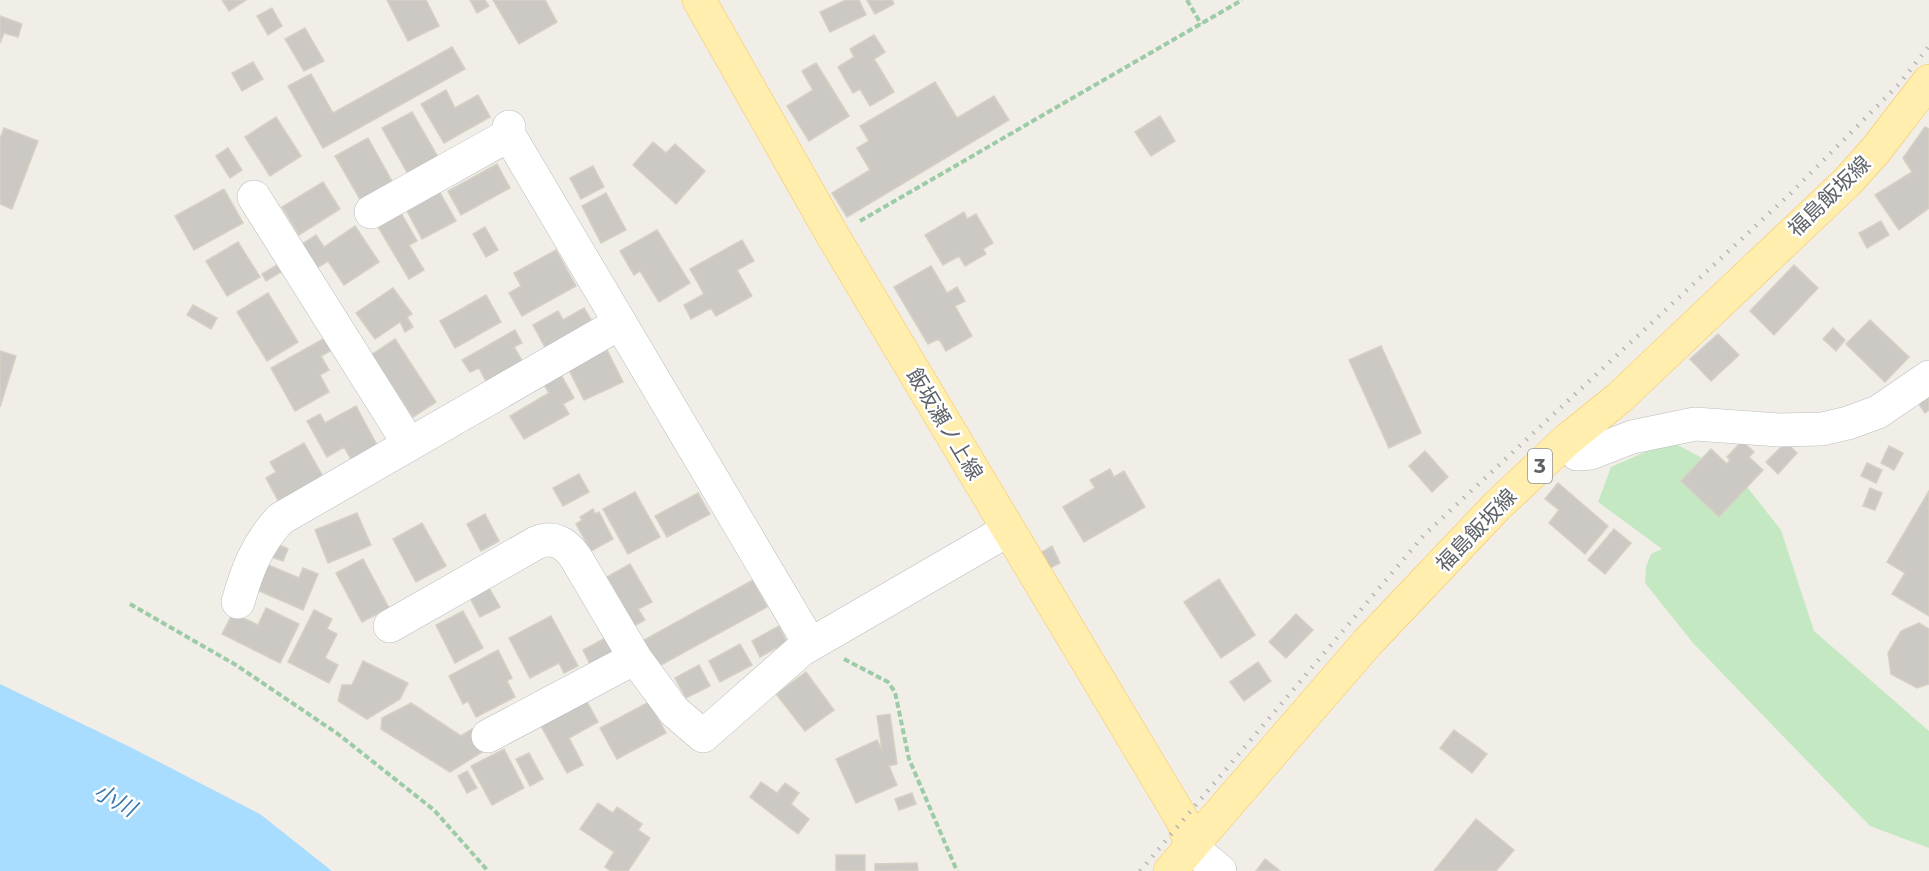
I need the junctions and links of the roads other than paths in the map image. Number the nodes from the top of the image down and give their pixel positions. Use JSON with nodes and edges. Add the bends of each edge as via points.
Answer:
{"nodes":[{"id":1,"x":699,"y":0,"type":"edge"},
{"id":2,"x":1929,"y":81,"type":"edge"},
{"id":3,"x":254,"y":197,"type":"dead end"},
{"id":4,"x":371,"y":212,"type":"dead end"},
{"id":5,"x":620,"y":323,"type":"junction"},
{"id":6,"x":1929,"y":377,"type":"edge"},
{"id":7,"x":1567,"y":440,"type":"junction"},
{"id":8,"x":409,"y":444,"type":"junction"},
{"id":9,"x":1008,"y":530,"type":"junction"},
{"id":10,"x":238,"y":602,"type":"dead end"},
{"id":11,"x":390,"y":626,"type":"dead end"},
{"id":12,"x":813,"y":643,"type":"junction"},
{"id":13,"x":635,"y":658,"type":"junction"},
{"id":14,"x":488,"y":736,"type":"dead end"},
{"id":15,"x":1181,"y":859,"type":"edge"},
{"id":16,"x":1220,"y":871,"type":"edge"}],
"edges":[{"from":1,"to":9,"type":"main road","name":"飯坂瀬ノ上線","via":[[833,236]]},
{"from":2,"to":7,"type":"main road","name":"福島飯坂線","number":"3","via":[[1847,182],[1619,398]]},
{"from":3,"to":8,"type":"street"},
{"from":4,"to":5,"type":"street","via":[[509,131]]},
{"from":5,"to":8,"type":"street"},
{"from":5,"to":12,"type":"street"},
{"from":6,"to":7,"type":"street","via":[[1878,412],[1822,429],[1695,424],[1632,436],[1591,453],[1577,454]]},
{"from":7,"to":15,"type":"main road","name":"福島飯坂線","number":"3","via":[[1497,506],[1367,643]]},
{"from":8,"to":10,"type":"street","via":[[280,519],[264,537],[252,560]]},
{"from":9,"to":12,"type":"street"},
{"from":9,"to":15,"type":"main road","name":"飯坂瀬ノ上線","via":[[1183,821]]},
{"from":11,"to":13,"type":"street","via":[[543,539],[555,540],[568,547],[576,558]]},
{"from":12,"to":13,"type":"street","via":[[703,736],[674,711]]},
{"from":13,"to":14,"type":"street"},
{"from":15,"to":16,"type":"street"}]}
